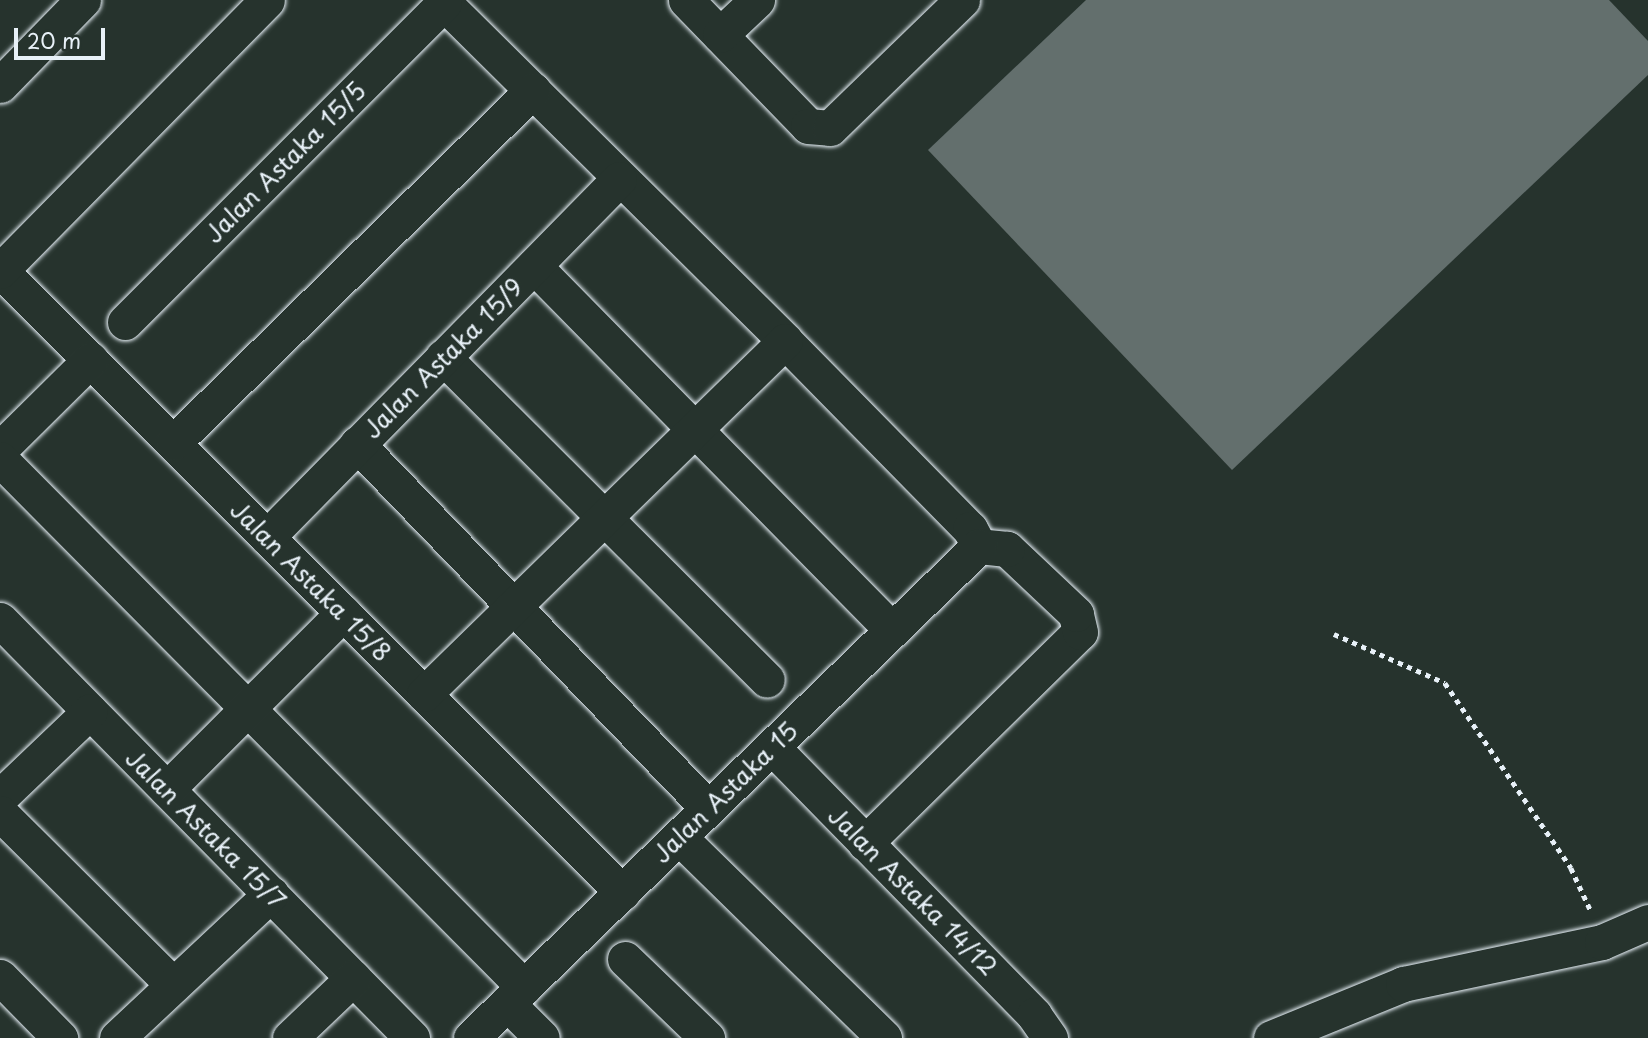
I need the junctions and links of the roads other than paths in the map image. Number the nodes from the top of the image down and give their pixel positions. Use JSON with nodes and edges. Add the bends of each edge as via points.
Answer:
{"nodes":[{"id":1,"x":267,"y":0,"type":"edge"},
{"id":2,"x":686,"y":0,"type":"edge"},
{"id":3,"x":757,"y":0,"type":"edge"},
{"id":4,"x":962,"y":0,"type":"edge"},
{"id":5,"x":442,"y":2,"type":"edge"},
{"id":6,"x":65,"y":6,"type":"edge"},
{"id":7,"x":720,"y":35,"type":"junction"},
{"id":8,"x":0,"y":85,"type":"edge"},
{"id":9,"x":533,"y":90,"type":"junction"},
{"id":10,"x":619,"y":179,"type":"junction"},
{"id":11,"x":534,"y":266,"type":"junction"},
{"id":12,"x":0,"y":270,"type":"edge"},
{"id":13,"x":125,"y":321,"type":"dead end"},
{"id":14,"x":785,"y":341,"type":"junction"},
{"id":15,"x":443,"y":357,"type":"junction"},
{"id":16,"x":90,"y":360,"type":"junction"},
{"id":17,"x":693,"y":427,"type":"junction"},
{"id":18,"x":173,"y":443,"type":"junction"},
{"id":19,"x":358,"y":444,"type":"junction"},
{"id":20,"x":0,"y":449,"type":"edge"},
{"id":21,"x":0,"y":458,"type":"edge"},
{"id":22,"x":604,"y":517,"type":"junction"},
{"id":23,"x":267,"y":537,"type":"junction"},
{"id":24,"x":979,"y":546,"type":"junction"},
{"id":25,"x":513,"y":606,"type":"junction"},
{"id":26,"x":343,"y":614,"type":"junction"},
{"id":27,"x":0,"y":620,"type":"edge"},
{"id":28,"x":892,"y":630,"type":"junction"},
{"id":29,"x":767,"y":680,"type":"dead end"},
{"id":30,"x":424,"y":694,"type":"junction"},
{"id":31,"x":248,"y":708,"type":"junction"},
{"id":32,"x":90,"y":711,"type":"junction"},
{"id":33,"x":772,"y":747,"type":"junction"},
{"id":34,"x":167,"y":789,"type":"junction"},
{"id":35,"x":0,"y":797,"type":"edge"},
{"id":36,"x":708,"y":808,"type":"junction"},
{"id":37,"x":0,"y":813,"type":"edge"},
{"id":38,"x":679,"y":837,"type":"junction"},
{"id":39,"x":865,"y":844,"type":"junction"},
{"id":40,"x":622,"y":892,"type":"junction"},
{"id":41,"x":271,"y":894,"type":"junction"},
{"id":42,"x":1648,"y":922,"type":"edge"},
{"id":43,"x":1602,"y":942,"type":"junction"},
{"id":44,"x":1648,"y":946,"type":"edge"},
{"id":45,"x":625,"y":960,"type":"dead end"},
{"id":46,"x":0,"y":978,"type":"edge"},
{"id":47,"x":353,"y":978,"type":"junction"},
{"id":48,"x":173,"y":985,"type":"junction"},
{"id":49,"x":516,"y":995,"type":"junction"},
{"id":50,"x":1051,"y":1037,"type":"edge"},
{"id":51,"x":60,"y":1038,"type":"edge"},
{"id":52,"x":117,"y":1038,"type":"edge"},
{"id":53,"x":290,"y":1038,"type":"edge"},
{"id":54,"x":412,"y":1038,"type":"edge"},
{"id":55,"x":471,"y":1038,"type":"edge"},
{"id":56,"x":542,"y":1038,"type":"edge"},
{"id":57,"x":707,"y":1038,"type":"edge"},
{"id":58,"x":884,"y":1038,"type":"edge"},
{"id":59,"x":1271,"y":1038,"type":"edge"}],
"edges":[{"from":1,"to":12,"type":"street"},
{"from":2,"to":7,"type":"street"},
{"from":3,"to":7,"type":"street"},
{"from":4,"to":7,"type":"street","via":[[830,128],[808,126]]},
{"from":5,"to":9,"type":"street"},
{"from":5,"to":13,"type":"street","name":"Jalan Astaka 15/5"},
{"from":6,"to":8,"type":"street"},
{"from":9,"to":10,"type":"street"},
{"from":9,"to":18,"type":"street"},
{"from":10,"to":11,"type":"street","name":"Jalan Astaka 15/9"},
{"from":10,"to":14,"type":"street"},
{"from":11,"to":15,"type":"street","name":"Jalan Astaka 15/9"},
{"from":11,"to":17,"type":"street"},
{"from":12,"to":16,"type":"street","name":"Jalan Astaka 15/8"},
{"from":14,"to":17,"type":"street"},
{"from":14,"to":24,"type":"street","via":[[970,529]]},
{"from":15,"to":19,"type":"street","name":"Jalan Astaka 15/9"},
{"from":15,"to":22,"type":"street"},
{"from":16,"to":18,"type":"street","name":"Jalan Astaka 15/8"},
{"from":16,"to":20,"type":"street"},
{"from":17,"to":22,"type":"street"},
{"from":17,"to":28,"type":"street"},
{"from":18,"to":23,"type":"street","name":"Jalan Astaka 15/8"},
{"from":19,"to":23,"type":"street","name":"Jalan Astaka 15/9"},
{"from":19,"to":25,"type":"street"},
{"from":21,"to":31,"type":"street"},
{"from":22,"to":25,"type":"street"},
{"from":22,"to":29,"type":"street"},
{"from":23,"to":26,"type":"street","name":"Jalan Astaka 15/8"},
{"from":24,"to":28,"type":"street","name":"Jalan Astaka 15"},
{"from":24,"to":39,"type":"street","via":[[1007,549],[1076,614],[1080,632]]},
{"from":25,"to":30,"type":"street"},
{"from":25,"to":36,"type":"street"},
{"from":26,"to":30,"type":"street","name":"Jalan Astaka 15/8"},
{"from":26,"to":31,"type":"street"},
{"from":27,"to":32,"type":"street","name":"Jalan Astaka 15/7"},
{"from":28,"to":33,"type":"street","name":"Jalan Astaka 15"},
{"from":30,"to":40,"type":"street","name":"Jalan Astaka 15/8"},
{"from":31,"to":34,"type":"street"},
{"from":31,"to":49,"type":"street"},
{"from":32,"to":34,"type":"street","name":"Jalan Astaka 15/7"},
{"from":32,"to":35,"type":"street"},
{"from":33,"to":36,"type":"street","name":"Jalan Astaka 15"},
{"from":33,"to":39,"type":"street","name":"Jalan Astaka 14/12"},
{"from":34,"to":41,"type":"street","name":"Jalan Astaka 15/7"},
{"from":36,"to":38,"type":"street","name":"Jalan Astaka 15"},
{"from":37,"to":48,"type":"street"},
{"from":38,"to":40,"type":"street","name":"Jalan Astaka 15"},
{"from":38,"to":58,"type":"street"},
{"from":39,"to":50,"type":"street","name":"Jalan Astaka 14/12"},
{"from":40,"to":49,"type":"street","name":"Jalan Astaka 15"},
{"from":41,"to":47,"type":"street","name":"Jalan Astaka 15/7"},
{"from":41,"to":48,"type":"street"},
{"from":42,"to":43,"type":"street"},
{"from":43,"to":44,"type":"street"},
{"from":43,"to":59,"type":"street","via":[[1403,984]]},
{"from":45,"to":57,"type":"street"},
{"from":46,"to":51,"type":"street"},
{"from":47,"to":53,"type":"street"},
{"from":47,"to":54,"type":"street","name":"Jalan Astaka 15/7"},
{"from":48,"to":52,"type":"street"},
{"from":49,"to":55,"type":"street","name":"Jalan Astaka 15"},
{"from":49,"to":56,"type":"street"}]}
